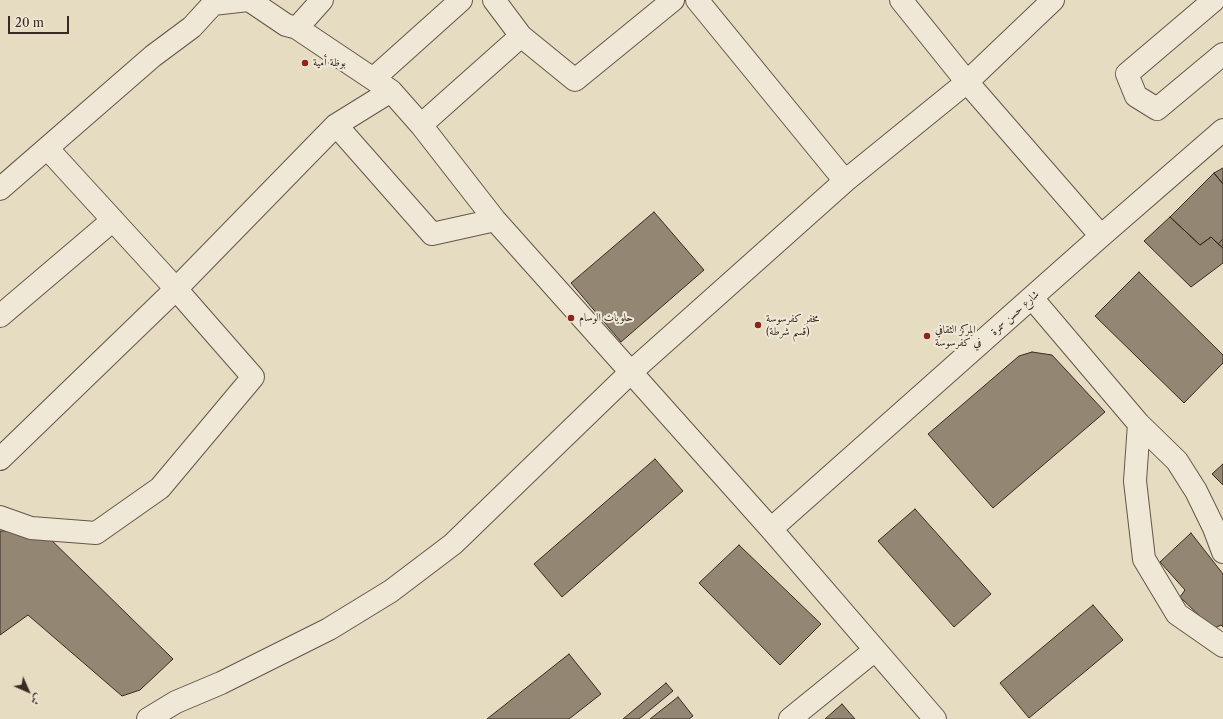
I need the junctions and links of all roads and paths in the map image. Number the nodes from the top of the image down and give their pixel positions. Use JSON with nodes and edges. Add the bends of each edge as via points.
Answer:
{"nodes":[{"id":1,"x":248,"y":0,"type":"edge"},
{"id":2,"x":322,"y":0,"type":"edge"},
{"id":3,"x":461,"y":0,"type":"edge"},
{"id":4,"x":494,"y":0,"type":"edge"},
{"id":5,"x":673,"y":0,"type":"edge"},
{"id":6,"x":697,"y":0,"type":"edge"},
{"id":7,"x":901,"y":0,"type":"edge"},
{"id":8,"x":1053,"y":0,"type":"edge"},
{"id":9,"x":1214,"y":0,"type":"edge"},
{"id":10,"x":207,"y":2,"type":"edge"},
{"id":11,"x":297,"y":28,"type":"junction"},
{"id":12,"x":521,"y":36,"type":"junction"},
{"id":13,"x":1223,"y":54,"type":"edge"},
{"id":14,"x":967,"y":82,"type":"junction"},
{"id":15,"x":382,"y":85,"type":"junction"},
{"id":16,"x":336,"y":125,"type":"junction"},
{"id":17,"x":421,"y":125,"type":"junction"},
{"id":18,"x":1223,"y":130,"type":"edge"},
{"id":19,"x":47,"y":148,"type":"junction"},
{"id":20,"x":845,"y":181,"type":"junction"},
{"id":21,"x":2,"y":182,"type":"edge"},
{"id":22,"x":113,"y":220,"type":"junction"},
{"id":23,"x":495,"y":220,"type":"junction"},
{"id":24,"x":1101,"y":236,"type":"junction"},
{"id":25,"x":176,"y":289,"type":"junction"},
{"id":26,"x":1032,"y":298,"type":"junction"},
{"id":27,"x":0,"y":316,"type":"edge"},
{"id":28,"x":631,"y":372,"type":"junction"},
{"id":29,"x":1139,"y":424,"type":"junction"},
{"id":30,"x":0,"y":459,"type":"edge"},
{"id":31,"x":0,"y":517,"type":"edge"},
{"id":32,"x":771,"y":529,"type":"junction"},
{"id":33,"x":1223,"y":552,"type":"edge"},
{"id":34,"x":1223,"y":646,"type":"edge"},
{"id":35,"x":875,"y":650,"type":"junction"},
{"id":36,"x":148,"y":719,"type":"edge"},
{"id":37,"x":790,"y":719,"type":"edge"},
{"id":38,"x":935,"y":719,"type":"edge"}],
"edges":[{"from":1,"to":10,"type":"street"},
{"from":1,"to":11,"type":"street","via":[[286,25]]},
{"from":2,"to":11,"type":"street"},
{"from":3,"to":15,"type":"street"},
{"from":4,"to":12,"type":"street"},
{"from":5,"to":12,"type":"street","via":[[575,80]]},
{"from":6,"to":20,"type":"street"},
{"from":7,"to":14,"type":"street"},
{"from":8,"to":14,"type":"street"},
{"from":9,"to":13,"type":"street","via":[[1127,74],[1136,96],[1157,109]]},
{"from":10,"to":19,"type":"street","via":[[192,27],[153,56]]},
{"from":11,"to":15,"type":"street"},
{"from":12,"to":17,"type":"street"},
{"from":14,"to":20,"type":"street"},
{"from":14,"to":24,"type":"street"},
{"from":15,"to":16,"type":"street"},
{"from":15,"to":17,"type":"street"},
{"from":16,"to":23,"type":"street","via":[[432,234]]},
{"from":16,"to":25,"type":"street"},
{"from":17,"to":23,"type":"street"},
{"from":18,"to":24,"type":"street","name":"شارع حسن سمرة"},
{"from":19,"to":21,"type":"street"},
{"from":19,"to":22,"type":"street"},
{"from":20,"to":28,"type":"street"},
{"from":22,"to":25,"type":"street"},
{"from":22,"to":27,"type":"street"},
{"from":23,"to":28,"type":"street"},
{"from":24,"to":26,"type":"street","name":"شارع حسن سمرة"},
{"from":25,"to":30,"type":"street"},
{"from":25,"to":31,"type":"street","via":[[253,377],[160,488],[96,533],[31,528]]},
{"from":26,"to":29,"type":"street"},
{"from":26,"to":32,"type":"street","name":"شارع حسن سمرة"},
{"from":28,"to":32,"type":"street"},
{"from":28,"to":36,"type":"street","via":[[453,544],[391,590],[329,629],[221,683],[176,702]]},
{"from":29,"to":33,"type":"street","via":[[1177,461],[1196,491]]},
{"from":29,"to":34,"type":"street","via":[[1135,481],[1144,559],[1177,614]]},
{"from":32,"to":35,"type":"street"},
{"from":35,"to":37,"type":"street"},
{"from":35,"to":38,"type":"street"}]}
